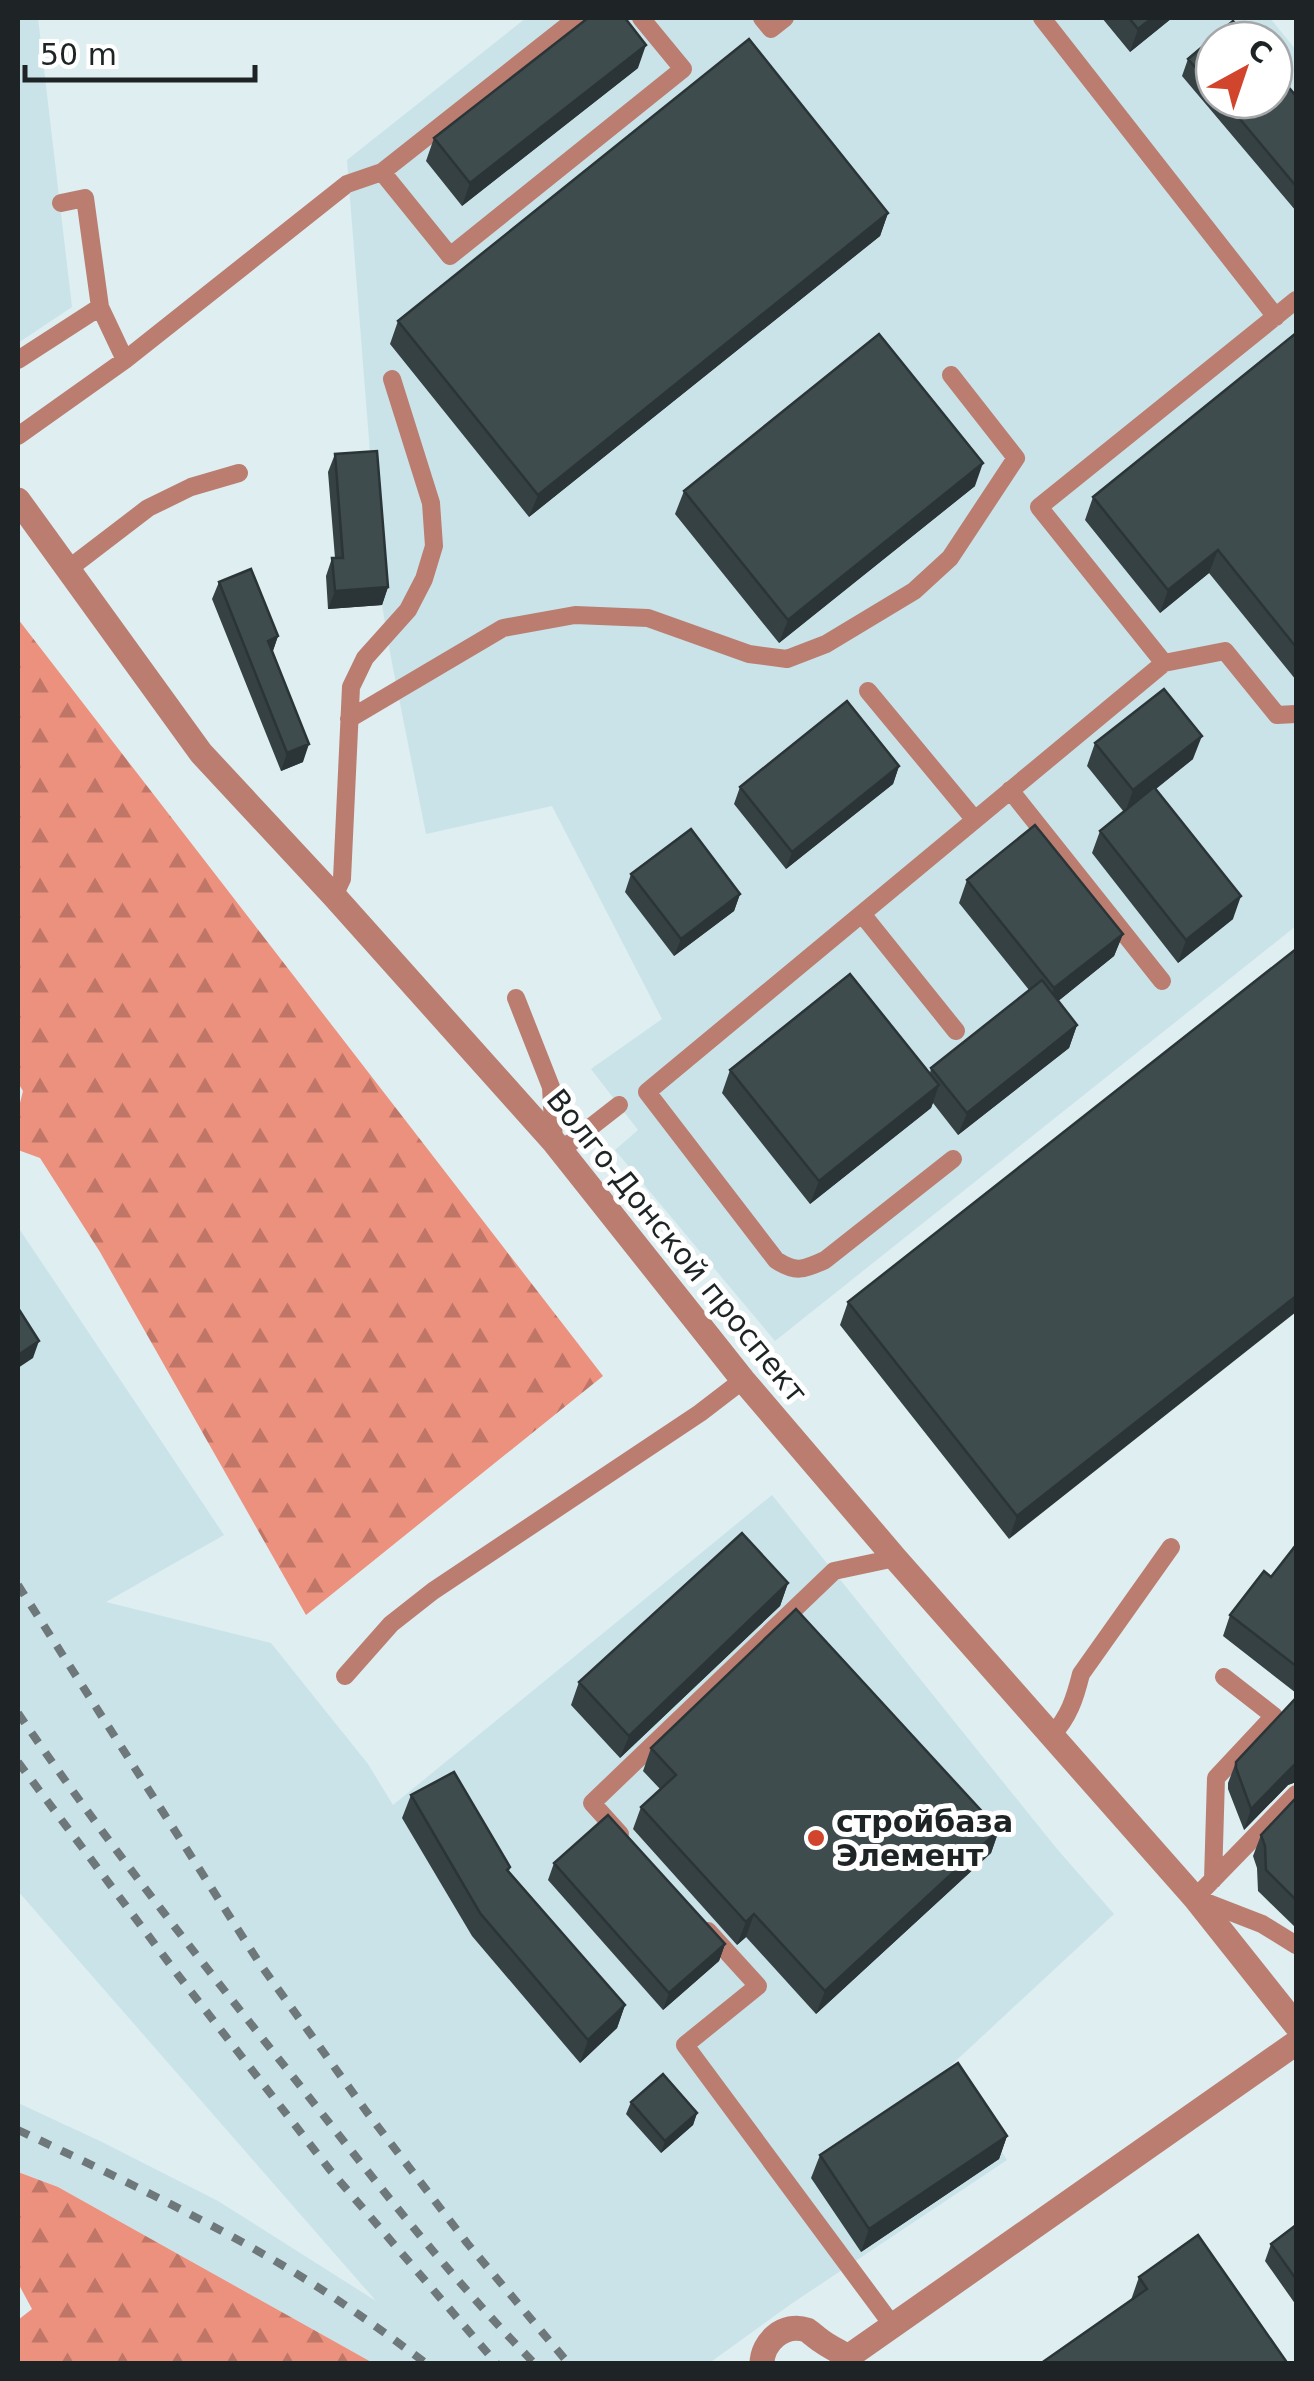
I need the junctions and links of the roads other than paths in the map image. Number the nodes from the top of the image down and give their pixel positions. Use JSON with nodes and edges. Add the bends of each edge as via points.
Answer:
{"nodes":[{"id":1,"x":577,"y":18,"type":"edge"},
{"id":2,"x":641,"y":18,"type":"edge"},
{"id":3,"x":762,"y":18,"type":"edge"},
{"id":4,"x":785,"y":18,"type":"edge"},
{"id":5,"x":1042,"y":18,"type":"edge"},
{"id":6,"x":382,"y":172,"type":"junction"},
{"id":7,"x":61,"y":204,"type":"dead end"},
{"id":8,"x":100,"y":307,"type":"junction"},
{"id":9,"x":1289,"y":311,"type":"edge"},
{"id":10,"x":18,"y":360,"type":"edge"},
{"id":11,"x":125,"y":360,"type":"junction"},
{"id":12,"x":951,"y":375,"type":"dead end"},
{"id":13,"x":392,"y":379,"type":"dead end"},
{"id":14,"x":18,"y":436,"type":"edge"},
{"id":15,"x":239,"y":473,"type":"dead end"},
{"id":16,"x":18,"y":500,"type":"edge"},
{"id":17,"x":67,"y":570,"type":"junction"},
{"id":18,"x":1164,"y":663,"type":"junction"},
{"id":19,"x":868,"y":691,"type":"dead end"},
{"id":20,"x":1296,"y":714,"type":"edge"},
{"id":21,"x":349,"y":720,"type":"junction"},
{"id":22,"x":1010,"y":790,"type":"junction"},
{"id":23,"x":975,"y":820,"type":"junction"},
{"id":24,"x":334,"y":896,"type":"junction"},
{"id":25,"x":862,"y":914,"type":"junction"},
{"id":26,"x":1162,"y":981,"type":"dead end"},
{"id":27,"x":516,"y":998,"type":"dead end"},
{"id":28,"x":956,"y":1031,"type":"dead end"},
{"id":29,"x":619,"y":1106,"type":"dead end"},
{"id":30,"x":557,"y":1146,"type":"junction"},
{"id":31,"x":953,"y":1159,"type":"dead end"},
{"id":32,"x":743,"y":1380,"type":"junction"},
{"id":33,"x":1171,"y":1547,"type":"dead end"},
{"id":34,"x":895,"y":1558,"type":"junction"},
{"id":35,"x":345,"y":1676,"type":"dead end"},
{"id":36,"x":1224,"y":1677,"type":"dead end"},
{"id":37,"x":1052,"y":1735,"type":"junction"},
{"id":38,"x":1296,"y":1794,"type":"edge"},
{"id":39,"x":630,"y":1846,"type":"edge"},
{"id":40,"x":1204,"y":1889,"type":"junction"},
{"id":41,"x":694,"y":1916,"type":"edge"},
{"id":42,"x":1296,"y":1944,"type":"edge"},
{"id":43,"x":1296,"y":2025,"type":"edge"},
{"id":44,"x":1296,"y":2043,"type":"edge"},
{"id":45,"x":894,"y":2326,"type":"junction"},
{"id":46,"x":845,"y":2360,"type":"edge"},
{"id":47,"x":762,"y":2364,"type":"edge"}],
"edges":[{"from":1,"to":6,"type":"lane"},
{"from":2,"to":6,"type":"lane","via":[[683,70],[450,256]]},
{"from":3,"to":4,"type":"lane","via":[[771,29]]},
{"from":5,"to":9,"type":"lane"},
{"from":6,"to":11,"type":"lane","via":[[347,184]]},
{"from":7,"to":8,"type":"lane","via":[[85,198]]},
{"from":8,"to":10,"type":"lane"},
{"from":8,"to":11,"type":"lane"},
{"from":9,"to":18,"type":"lane","via":[[1039,507]]},
{"from":11,"to":14,"type":"lane"},
{"from":12,"to":21,"type":"lane","via":[[1016,458],[950,558],[914,591],[826,644],[788,659],[750,654],[648,618],[575,614],[503,628]]},
{"from":13,"to":21,"type":"lane","via":[[431,502],[434,546],[408,610],[365,658],[351,687]]},
{"from":15,"to":17,"type":"lane","via":[[148,508]]},
{"from":16,"to":17,"type":"street","name":"Волго-Донской проспект"},
{"from":17,"to":24,"type":"street","name":"Волго-Донской проспект","via":[[201,753]]},
{"from":18,"to":20,"type":"lane","via":[[1225,651],[1277,715]]},
{"from":18,"to":22,"type":"lane"},
{"from":19,"to":23,"type":"lane"},
{"from":21,"to":24,"type":"lane","via":[[342,878]]},
{"from":22,"to":23,"type":"lane"},
{"from":22,"to":26,"type":"lane"},
{"from":23,"to":25,"type":"lane"},
{"from":24,"to":30,"type":"street","name":"Волго-Донской проспект"},
{"from":25,"to":28,"type":"lane"},
{"from":25,"to":31,"type":"lane","via":[[648,1092],[789,1269],[824,1260]]},
{"from":27,"to":30,"type":"lane","via":[[551,1088]]},
{"from":29,"to":30,"type":"lane"},
{"from":30,"to":32,"type":"street","name":"Волго-Донской проспект"},
{"from":32,"to":34,"type":"street","name":"Волго-Донской проспект"},
{"from":32,"to":35,"type":"lane","via":[[433,1591],[391,1624]]},
{"from":33,"to":37,"type":"lane","via":[[1080,1674],[1066,1720]]},
{"from":34,"to":37,"type":"street","name":"Волго-Донской проспект"},
{"from":34,"to":39,"type":"lane","via":[[834,1571],[592,1803]]},
{"from":36,"to":40,"type":"lane","via":[[1274,1716],[1216,1778]]},
{"from":37,"to":40,"type":"street","name":"Волго-Донской проспект"},
{"from":38,"to":40,"type":"lane"},
{"from":40,"to":42,"type":"lane"},
{"from":40,"to":43,"type":"street","name":"Волго-Донской проспект"},
{"from":41,"to":45,"type":"lane","via":[[758,1986],[685,2045]]},
{"from":44,"to":45,"type":"street"},
{"from":45,"to":46,"type":"street"},
{"from":46,"to":47,"type":"street","via":[[808,2330],[787,2329],[770,2339]]}]}
